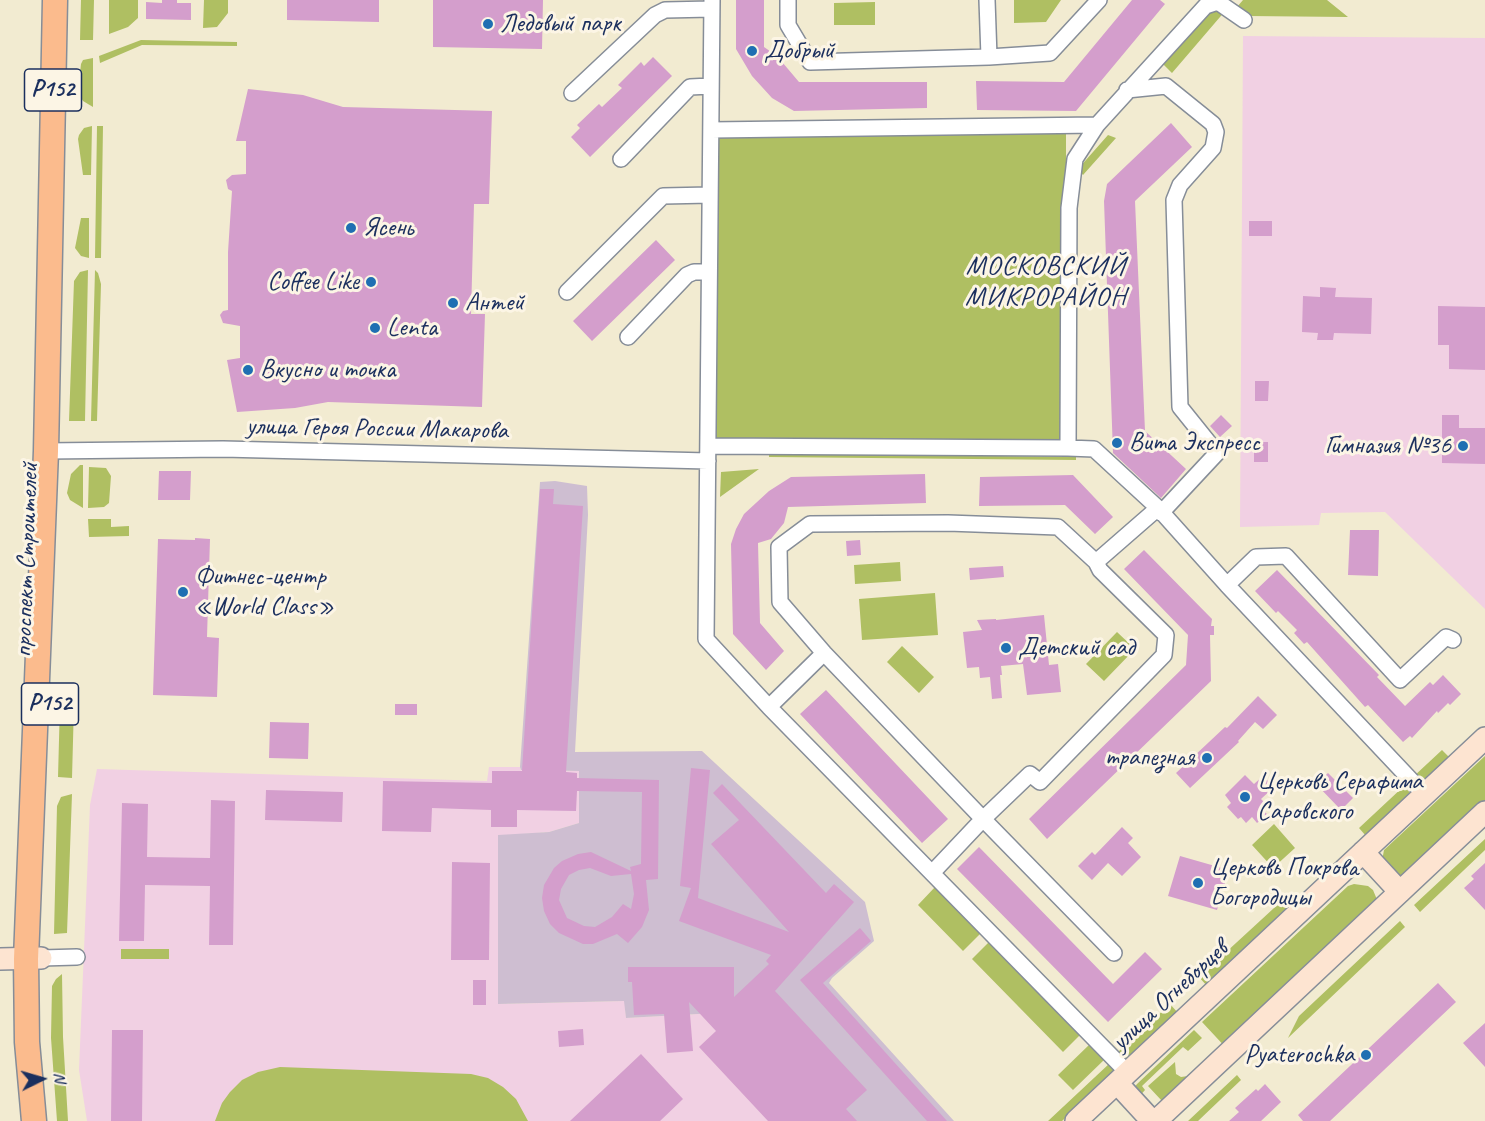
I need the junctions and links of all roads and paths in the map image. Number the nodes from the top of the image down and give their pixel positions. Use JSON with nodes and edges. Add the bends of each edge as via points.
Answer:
{"nodes":[{"id":1,"x":55,"y":0,"type":"edge"},
{"id":2,"x":70,"y":0,"type":"edge"},
{"id":3,"x":788,"y":0,"type":"edge"},
{"id":4,"x":987,"y":0,"type":"edge"},
{"id":5,"x":1100,"y":0,"type":"edge"},
{"id":6,"x":1209,"y":3,"type":"edge"},
{"id":7,"x":712,"y":4,"type":"edge"},
{"id":8,"x":1244,"y":20,"type":"dead end"},
{"id":9,"x":989,"y":57,"type":"junction"},
{"id":10,"x":710,"y":86,"type":"junction"},
{"id":11,"x":1127,"y":90,"type":"junction"},
{"id":12,"x":572,"y":93,"type":"dead end"},
{"id":13,"x":1097,"y":125,"type":"junction"},
{"id":14,"x":711,"y":129,"type":"junction"},
{"id":15,"x":621,"y":159,"type":"dead end"},
{"id":16,"x":710,"y":195,"type":"junction"},
{"id":17,"x":709,"y":272,"type":"junction"},
{"id":18,"x":567,"y":292,"type":"dead end"},
{"id":19,"x":628,"y":337,"type":"dead end"},
{"id":20,"x":1068,"y":448,"type":"junction"},
{"id":21,"x":53,"y":451,"type":"junction"},
{"id":22,"x":708,"y":453,"type":"junction"},
{"id":23,"x":1160,"y":511,"type":"junction"},
{"id":24,"x":1096,"y":562,"type":"junction"},
{"id":25,"x":1227,"y":585,"type":"junction"},
{"id":26,"x":1453,"y":640,"type":"dead end"},
{"id":27,"x":824,"y":652,"type":"junction"},
{"id":28,"x":769,"y":707,"type":"junction"},
{"id":29,"x":1485,"y":738,"type":"edge"},
{"id":30,"x":1425,"y":795,"type":"junction"},
{"id":31,"x":1485,"y":812,"type":"edge"},
{"id":32,"x":983,"y":819,"type":"junction"},
{"id":33,"x":1363,"y":852,"type":"junction"},
{"id":34,"x":932,"y":873,"type":"junction"},
{"id":35,"x":1400,"y":892,"type":"junction"},
{"id":36,"x":1114,"y":953,"type":"dead end"},
{"id":37,"x":77,"y":957,"type":"dead end"},
{"id":38,"x":34,"y":958,"type":"junction"},
{"id":39,"x":0,"y":959,"type":"edge"},
{"id":40,"x":1122,"y":1078,"type":"junction"},
{"id":41,"x":34,"y":1121,"type":"edge"},
{"id":42,"x":48,"y":1121,"type":"edge"},
{"id":43,"x":1076,"y":1121,"type":"edge"},
{"id":44,"x":1154,"y":1121,"type":"edge"}],
"edges":[{"from":1,"to":21,"type":"main road","name":"проспект Строителей","number":"Р152"},
{"from":2,"to":21,"type":"main road","name":"проспект Строителей","number":"Р152"},
{"from":3,"to":9,"type":"street","via":[[788,25],[810,62]]},
{"from":4,"to":9,"type":"street"},
{"from":5,"to":9,"type":"street","via":[[1050,53]]},
{"from":6,"to":8,"type":"street","via":[[1218,2]]},
{"from":6,"to":11,"type":"street"},
{"from":7,"to":10,"type":"street"},
{"from":7,"to":12,"type":"street","via":[[665,10],[655,15]]},
{"from":10,"to":14,"type":"street"},
{"from":10,"to":15,"type":"street","via":[[690,87]]},
{"from":11,"to":13,"type":"street"},
{"from":11,"to":23,"type":"street","via":[[1166,86],[1213,124],[1216,132],[1214,148],[1180,185],[1174,200],[1180,407],[1217,453]]},
{"from":13,"to":14,"type":"street"},
{"from":13,"to":20,"type":"street","via":[[1075,159],[1069,208]]},
{"from":14,"to":16,"type":"street"},
{"from":16,"to":17,"type":"street"},
{"from":16,"to":18,"type":"street","via":[[663,196]]},
{"from":17,"to":19,"type":"street","via":[[687,275]]},
{"from":17,"to":22,"type":"street"},
{"from":20,"to":22,"type":"street","name":"улица Героя России Макарова"},
{"from":20,"to":23,"type":"street","name":"улица Героя России Макарова","via":[[1094,449]]},
{"from":21,"to":22,"type":"street","name":"улица Героя России Макарова"},
{"from":21,"to":38,"type":"main road","name":"проспект Строителей","number":"Р152"},
{"from":22,"to":28,"type":"street","via":[[706,639]]},
{"from":23,"to":24,"type":"street"},
{"from":23,"to":25,"type":"street","name":"улица Героя России Макарова"},
{"from":24,"to":27,"type":"street","via":[[1058,526],[810,524],[779,548],[780,602]]},
{"from":24,"to":32,"type":"street","via":[[1166,635],[1164,655],[1040,782],[1030,774]]},
{"from":25,"to":26,"type":"street","via":[[1256,557],[1286,556],[1400,680],[1446,637]]},
{"from":25,"to":30,"type":"street","name":"улица Героя России Макарова"},
{"from":27,"to":28,"type":"street"},
{"from":27,"to":32,"type":"street"},
{"from":28,"to":34,"type":"street"},
{"from":29,"to":30,"type":"main road","name":"улица Огнеборцев"},
{"from":30,"to":33,"type":"main road","name":"улица Огнеборцев"},
{"from":31,"to":35,"type":"main road"},
{"from":32,"to":34,"type":"street"},
{"from":32,"to":36,"type":"street"},
{"from":33,"to":35,"type":"main road"},
{"from":33,"to":40,"type":"main road","name":"улица Огнеборцев"},
{"from":34,"to":40,"type":"street"},
{"from":35,"to":44,"type":"main road"},
{"from":37,"to":38,"type":"street"},
{"from":38,"to":39,"type":"main road"},
{"from":38,"to":41,"type":"main road","name":"проспект Строителей","number":"Р152","via":[[27,1042]]},
{"from":38,"to":42,"type":"main road","name":"проспект Строителей","number":"Р152"},
{"from":40,"to":43,"type":"main road","name":"улица Огнеборцев"},
{"from":40,"to":44,"type":"main road"}]}
